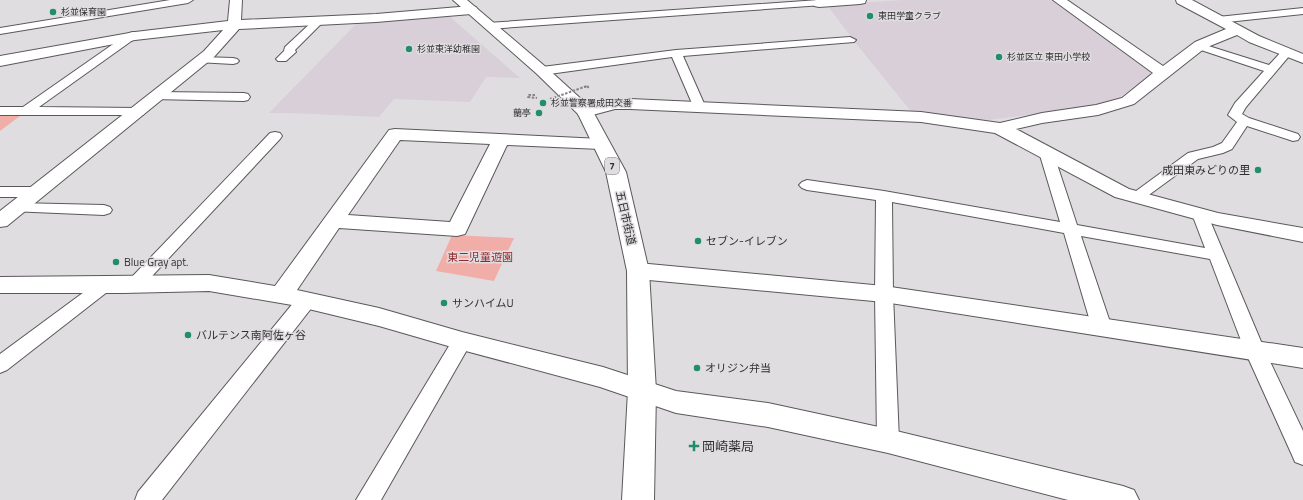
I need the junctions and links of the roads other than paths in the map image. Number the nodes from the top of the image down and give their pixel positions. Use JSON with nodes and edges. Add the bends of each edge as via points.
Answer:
{"nodes":[{"id":1,"x":188,"y":0,"type":"edge"},
{"id":2,"x":236,"y":0,"type":"edge"},
{"id":3,"x":854,"y":0,"type":"edge"},
{"id":4,"x":860,"y":0,"type":"edge"},
{"id":5,"x":1059,"y":0,"type":"edge"},
{"id":6,"x":1182,"y":0,"type":"edge"},
{"id":7,"x":819,"y":3,"type":"joint"},
{"id":8,"x":465,"y":5,"type":"edge"},
{"id":9,"x":1303,"y":11,"type":"edge"},
{"id":10,"x":1218,"y":20,"type":"junction"},
{"id":11,"x":319,"y":21,"type":"junction"},
{"id":12,"x":234,"y":26,"type":"junction"},
{"id":13,"x":488,"y":26,"type":"junction"},
{"id":14,"x":1237,"y":30,"type":"junction"},
{"id":15,"x":0,"y":31,"type":"edge"},
{"id":16,"x":133,"y":35,"type":"junction"},
{"id":17,"x":850,"y":40,"type":"dead end"},
{"id":18,"x":1198,"y":46,"type":"junction"},
{"id":19,"x":676,"y":53,"type":"junction"},
{"id":20,"x":1286,"y":53,"type":"junction"},
{"id":21,"x":282,"y":59,"type":"dead end"},
{"id":22,"x":1303,"y":59,"type":"edge"},
{"id":23,"x":201,"y":60,"type":"junction"},
{"id":24,"x":0,"y":61,"type":"edge"},
{"id":25,"x":233,"y":61,"type":"dead end"},
{"id":26,"x":1271,"y":70,"type":"junction"},
{"id":27,"x":542,"y":71,"type":"junction"},
{"id":28,"x":1162,"y":73,"type":"junction"},
{"id":29,"x":157,"y":96,"type":"junction"},
{"id":30,"x":244,"y":97,"type":"dead end"},
{"id":31,"x":700,"y":108,"type":"junction"},
{"id":32,"x":0,"y":111,"type":"edge"},
{"id":33,"x":26,"y":111,"type":"junction"},
{"id":34,"x":138,"y":112,"type":"junction"},
{"id":35,"x":585,"y":112,"type":"junction"},
{"id":36,"x":1244,"y":121,"type":"junction"},
{"id":37,"x":1000,"y":128,"type":"junction"},
{"id":38,"x":275,"y":136,"type":"dead end"},
{"id":39,"x":1293,"y":137,"type":"dead end"},
{"id":40,"x":501,"y":139,"type":"junction"},
{"id":41,"x":601,"y":144,"type":"junction"},
{"id":42,"x":1046,"y":152,"type":"junction"},
{"id":43,"x":807,"y":185,"type":"dead end"},
{"id":44,"x":0,"y":192,"type":"edge"},
{"id":45,"x":37,"y":192,"type":"junction"},
{"id":46,"x":884,"y":196,"type":"junction"},
{"id":47,"x":1137,"y":197,"type":"junction"},
{"id":48,"x":16,"y":208,"type":"junction"},
{"id":49,"x":104,"y":210,"type":"dead end"},
{"id":50,"x":1200,"y":214,"type":"junction"},
{"id":51,"x":0,"y":221,"type":"edge"},
{"id":52,"x":334,"y":221,"type":"junction"},
{"id":53,"x":1071,"y":230,"type":"junction"},
{"id":54,"x":1303,"y":235,"type":"edge"},
{"id":55,"x":1216,"y":255,"type":"junction"},
{"id":56,"x":638,"y":271,"type":"junction"},
{"id":57,"x":0,"y":285,"type":"edge"},
{"id":58,"x":105,"y":285,"type":"junction"},
{"id":59,"x":134,"y":285,"type":"junction"},
{"id":60,"x":884,"y":294,"type":"junction"},
{"id":61,"x":281,"y":296,"type":"junction"},
{"id":62,"x":306,"y":301,"type":"junction"},
{"id":63,"x":1102,"y":328,"type":"junction"},
{"id":64,"x":462,"y":341,"type":"junction"},
{"id":65,"x":1255,"y":350,"type":"junction"},
{"id":66,"x":1303,"y":358,"type":"edge"},
{"id":67,"x":0,"y":365,"type":"edge"},
{"id":68,"x":642,"y":391,"type":"junction"},
{"id":69,"x":888,"y":442,"type":"junction"},
{"id":70,"x":1303,"y":455,"type":"edge"},
{"id":71,"x":1058,"y":492,"type":"edge"},
{"id":72,"x":147,"y":500,"type":"edge"},
{"id":73,"x":368,"y":500,"type":"edge"},
{"id":74,"x":638,"y":500,"type":"edge"},
{"id":75,"x":1123,"y":500,"type":"edge"}],
"edges":[{"from":1,"to":15,"type":"lane"},
{"from":2,"to":12,"type":"street"},
{"from":3,"to":4,"type":"street"},
{"from":3,"to":7,"type":"street"},
{"from":5,"to":28,"type":"street"},
{"from":6,"to":10,"type":"street"},
{"from":7,"to":13,"type":"lane"},
{"from":8,"to":11,"type":"street","via":[[418,16]]},
{"from":8,"to":13,"type":"street","name":"五日市街道","number":"7"},
{"from":9,"to":10,"type":"lane"},
{"from":10,"to":14,"type":"street"},
{"from":11,"to":12,"type":"street"},
{"from":11,"to":21,"type":"lane"},
{"from":12,"to":16,"type":"street"},
{"from":12,"to":23,"type":"street"},
{"from":13,"to":27,"type":"street","name":"五日市街道","number":"7"},
{"from":14,"to":18,"type":"street"},
{"from":14,"to":20,"type":"street"},
{"from":16,"to":24,"type":"street"},
{"from":16,"to":33,"type":"lane"},
{"from":17,"to":19,"type":"lane"},
{"from":18,"to":26,"type":"lane"},
{"from":18,"to":28,"type":"street"},
{"from":19,"to":27,"type":"lane"},
{"from":19,"to":31,"type":"lane"},
{"from":20,"to":22,"type":"street"},
{"from":20,"to":26,"type":"lane"},
{"from":23,"to":25,"type":"lane"},
{"from":23,"to":29,"type":"street"},
{"from":26,"to":36,"type":"lane","via":[[1235,115]]},
{"from":27,"to":35,"type":"street","name":"五日市街道","number":"7"},
{"from":28,"to":37,"type":"street","via":[[1128,101],[1098,110],[1042,118]]},
{"from":29,"to":30,"type":"lane"},
{"from":29,"to":34,"type":"street"},
{"from":31,"to":35,"type":"street","via":[[615,104]]},
{"from":31,"to":37,"type":"street","via":[[921,117]]},
{"from":32,"to":33,"type":"lane"},
{"from":33,"to":34,"type":"lane"},
{"from":34,"to":45,"type":"street"},
{"from":35,"to":41,"type":"street","name":"五日市街道","number":"7"},
{"from":36,"to":39,"type":"lane"},
{"from":36,"to":47,"type":"lane","via":[[1228,146],[1193,156]]},
{"from":37,"to":42,"type":"street"},
{"from":38,"to":59,"type":"lane"},
{"from":40,"to":41,"type":"street"},
{"from":40,"to":52,"type":"street","via":[[395,134]]},
{"from":40,"to":52,"type":"street","via":[[457,229]]},
{"from":41,"to":56,"type":"street","name":"五日市街道","number":"7","via":[[616,172]]},
{"from":42,"to":47,"type":"street","via":[[1122,193]]},
{"from":42,"to":53,"type":"lane"},
{"from":43,"to":46,"type":"lane"},
{"from":44,"to":45,"type":"lane"},
{"from":45,"to":48,"type":"street"},
{"from":46,"to":53,"type":"lane"},
{"from":46,"to":60,"type":"lane"},
{"from":47,"to":50,"type":"street"},
{"from":48,"to":49,"type":"lane"},
{"from":48,"to":51,"type":"street"},
{"from":50,"to":54,"type":"street"},
{"from":50,"to":55,"type":"lane"},
{"from":52,"to":61,"type":"street"},
{"from":53,"to":55,"type":"lane"},
{"from":53,"to":63,"type":"lane"},
{"from":55,"to":65,"type":"lane"},
{"from":56,"to":60,"type":"street"},
{"from":56,"to":68,"type":"street","name":"五日市街道","number":"7"},
{"from":57,"to":58,"type":"street"},
{"from":58,"to":59,"type":"street"},
{"from":58,"to":67,"type":"lane"},
{"from":59,"to":61,"type":"street","via":[[209,283]]},
{"from":60,"to":63,"type":"street"},
{"from":60,"to":69,"type":"lane"},
{"from":61,"to":62,"type":"street"},
{"from":62,"to":64,"type":"street","via":[[378,317]]},
{"from":62,"to":72,"type":"lane"},
{"from":63,"to":65,"type":"street"},
{"from":64,"to":68,"type":"street","via":[[603,377]]},
{"from":64,"to":73,"type":"lane"},
{"from":65,"to":66,"type":"street"},
{"from":65,"to":70,"type":"lane"},
{"from":68,"to":69,"type":"street","via":[[676,402],[768,415]]},
{"from":68,"to":74,"type":"street","name":"五日市街道","number":"7"},
{"from":69,"to":71,"type":"street"},
{"from":71,"to":75,"type":"street"}]}
